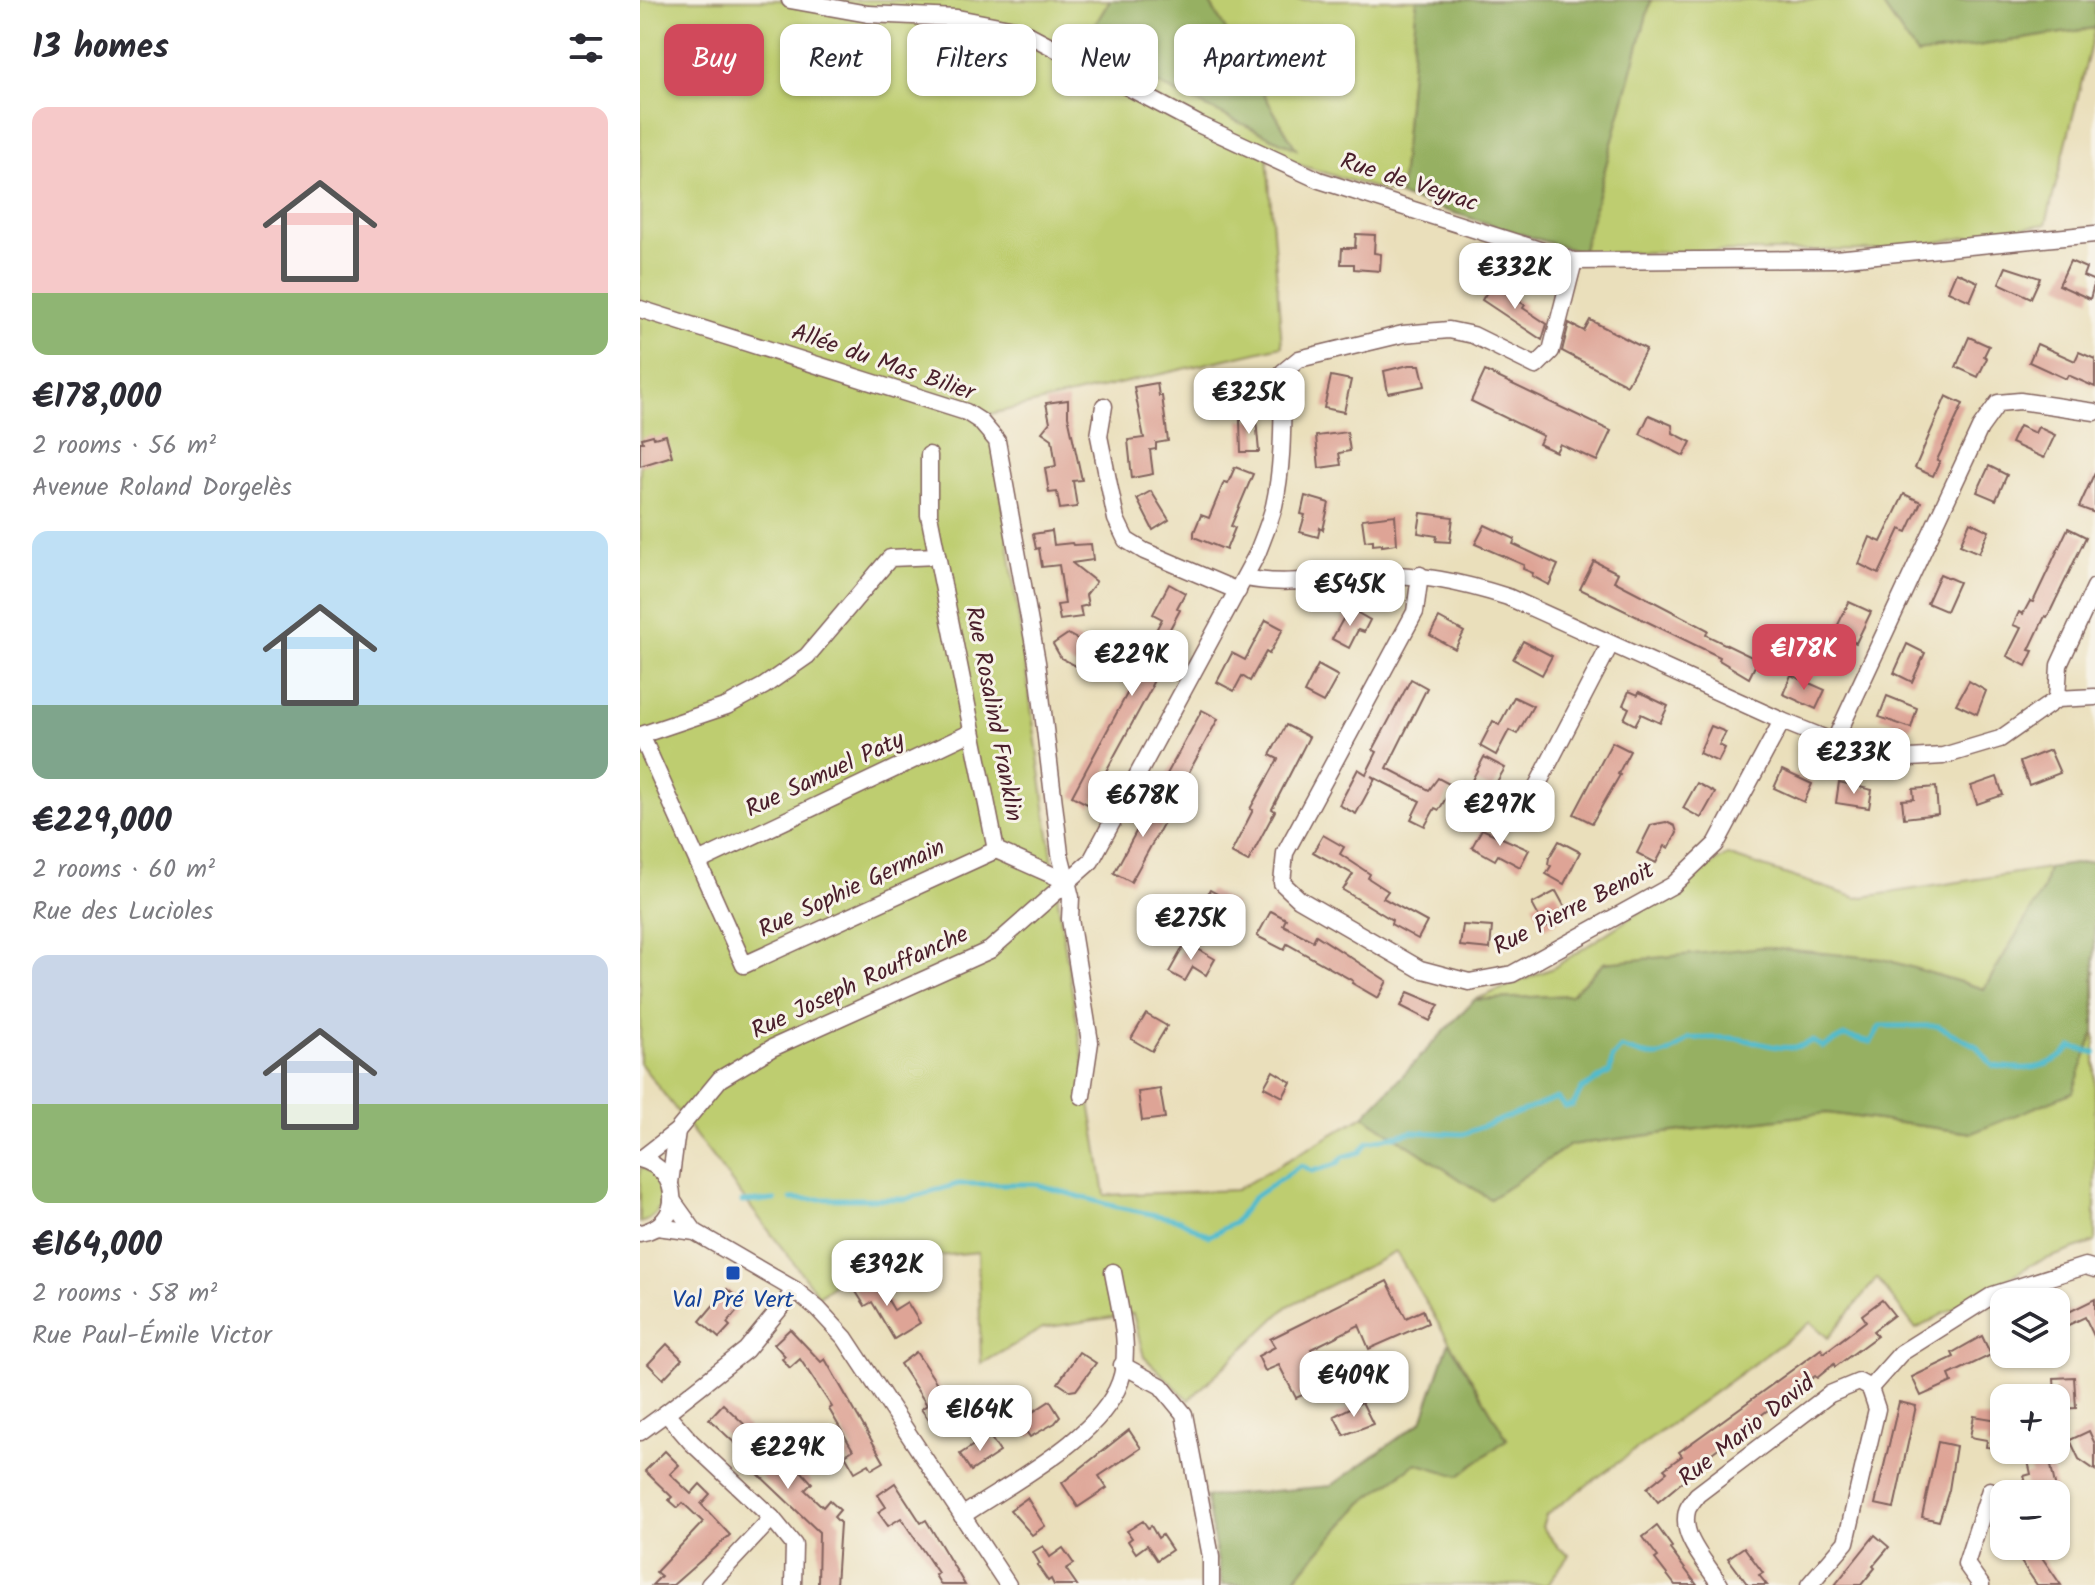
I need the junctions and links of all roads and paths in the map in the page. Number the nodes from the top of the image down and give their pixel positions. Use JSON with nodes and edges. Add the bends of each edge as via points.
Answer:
{"nodes":[{"id":1,"x":790,"y":0,"type":"edge"},
{"id":2,"x":2095,"y":234,"type":"edge"},
{"id":3,"x":1574,"y":261,"type":"junction"},
{"id":4,"x":640,"y":309,"type":"edge"},
{"id":5,"x":1104,"y":406,"type":"dead end"},
{"id":6,"x":2095,"y":412,"type":"edge"},
{"id":7,"x":929,"y":455,"type":"dead end"},
{"id":8,"x":937,"y":556,"type":"junction"},
{"id":9,"x":1420,"y":575,"type":"junction"},
{"id":10,"x":1242,"y":585,"type":"junction"},
{"id":11,"x":2095,"y":587,"type":"edge"},
{"id":12,"x":1610,"y":645,"type":"junction"},
{"id":13,"x":2095,"y":697,"type":"edge"},
{"id":14,"x":2057,"y":699,"type":"junction"},
{"id":15,"x":1782,"y":721,"type":"junction"},
{"id":16,"x":972,"y":732,"type":"junction"},
{"id":17,"x":1834,"y":742,"type":"junction"},
{"id":18,"x":1526,"y":807,"type":"dead end"},
{"id":19,"x":996,"y":850,"type":"junction"},
{"id":20,"x":698,"y":862,"type":"junction"},
{"id":21,"x":1068,"y":882,"type":"junction"},
{"id":22,"x":1082,"y":1096,"type":"dead end"},
{"id":23,"x":677,"y":1131,"type":"junction"},
{"id":24,"x":640,"y":1159,"type":"edge"},
{"id":25,"x":671,"y":1192,"type":"junction"},
{"id":26,"x":657,"y":1227,"type":"junction"},
{"id":27,"x":695,"y":1232,"type":"junction"},
{"id":28,"x":640,"y":1233,"type":"edge"},
{"id":29,"x":2095,"y":1269,"type":"edge"},
{"id":30,"x":1113,"y":1272,"type":"dead end"},
{"id":31,"x":795,"y":1290,"type":"junction"},
{"id":32,"x":1122,"y":1365,"type":"junction"},
{"id":33,"x":1870,"y":1388,"type":"junction"},
{"id":34,"x":666,"y":1413,"type":"junction"},
{"id":35,"x":640,"y":1432,"type":"edge"},
{"id":36,"x":1990,"y":1490,"type":"dead end"},
{"id":37,"x":962,"y":1516,"type":"junction"},
{"id":38,"x":772,"y":1518,"type":"junction"},
{"id":39,"x":709,"y":1585,"type":"edge"},
{"id":40,"x":793,"y":1585,"type":"edge"},
{"id":41,"x":1008,"y":1585,"type":"edge"},
{"id":42,"x":1211,"y":1585,"type":"edge"},
{"id":43,"x":1720,"y":1585,"type":"edge"},
{"id":44,"x":1809,"y":1585,"type":"edge"},
{"id":45,"x":1981,"y":1585,"type":"edge"}],
"edges":[{"from":1,"to":3,"type":"street","name":"Rue de Veyrac","via":[[1020,30],[1198,124],[1319,180]]},
{"from":2,"to":3,"type":"street","name":"Rue de Veyrac","via":[[1835,259]]},
{"from":3,"to":10,"type":"street","name":"Rue Joseph Rouffanche","via":[[1551,351],[1536,366],[1473,335],[1449,330],[1403,334],[1299,359],[1283,372],[1273,507]]},
{"from":4,"to":21,"type":"street","name":"Allée du Mas Bilier","via":[[966,412],[997,441],[1037,662],[1060,854]]},
{"from":5,"to":10,"type":"street","via":[[1099,436],[1116,519],[1126,540]]},
{"from":6,"to":17,"type":"street","via":[[2020,401],[1998,403],[1980,428]]},
{"from":7,"to":8,"type":"street","name":"Rue Rosalind Franklin","via":[[929,515]]},
{"from":8,"to":16,"type":"street","name":"Rue Rosalind Franklin"},
{"from":8,"to":20,"type":"street","via":[[890,558],[807,656],[727,706],[641,735]]},
{"from":9,"to":10,"type":"street"},
{"from":9,"to":12,"type":"street","via":[[1508,597]]},
{"from":9,"to":15,"type":"street","name":"Rue Pierre Benoit","via":[[1415,612],[1285,853],[1282,883],[1299,899],[1420,969],[1469,982],[1512,974],[1673,885],[1716,844]]},
{"from":10,"to":21,"type":"street","name":"Rue Joseph Rouffanche","via":[[1091,861]]},
{"from":11,"to":14,"type":"street","via":[[2059,665]]},
{"from":12,"to":15,"type":"street"},
{"from":12,"to":18,"type":"street"},
{"from":13,"to":14,"type":"street"},
{"from":14,"to":17,"type":"street","via":[[2000,739],[1943,756],[1894,759]]},
{"from":15,"to":17,"type":"street"},
{"from":16,"to":19,"type":"street","name":"Rue Rosalind Franklin"},
{"from":16,"to":20,"type":"street","name":"Rue Samuel Paty"},
{"from":19,"to":20,"type":"street","name":"Rue Sophie Germain","via":[[744,965]]},
{"from":19,"to":21,"type":"street","name":"Rue Rosalind Franklin"},
{"from":21,"to":22,"type":"street","name":"Allée du Mas Bilier","via":[[1090,1042]]},
{"from":21,"to":23,"type":"street","name":"Rue Joseph Rouffanche","via":[[990,950],[772,1048],[720,1079]]},
{"from":23,"to":24,"type":"street","name":"Rue Joseph Rouffanche"},
{"from":23,"to":25,"type":"street"},
{"from":24,"to":25,"type":"street","via":[[659,1167]]},
{"from":25,"to":26,"type":"street","via":[[665,1219]]},
{"from":25,"to":27,"type":"street"},
{"from":26,"to":27,"type":"street"},
{"from":26,"to":28,"type":"street"},
{"from":27,"to":31,"type":"street"},
{"from":29,"to":33,"type":"street","via":[[2085,1266],[1993,1295],[1901,1353]]},
{"from":30,"to":32,"type":"street","via":[[1125,1340]]},
{"from":31,"to":34,"type":"street","via":[[746,1350]]},
{"from":31,"to":37,"type":"street","via":[[845,1338]]},
{"from":32,"to":37,"type":"street","via":[[1121,1381],[1104,1412],[1082,1435]]},
{"from":32,"to":42,"type":"street","via":[[1161,1386],[1184,1414],[1211,1557]]},
{"from":33,"to":43,"type":"street","name":"Rue Mario David","via":[[1859,1382],[1830,1394],[1697,1495],[1687,1510],[1687,1528]]},
{"from":33,"to":44,"type":"street","via":[[1877,1409],[1846,1542]]},
{"from":34,"to":35,"type":"street"},
{"from":34,"to":38,"type":"street"},
{"from":36,"to":45,"type":"street","via":[[1966,1564]]},
{"from":37,"to":41,"type":"street"},
{"from":38,"to":39,"type":"street"},
{"from":38,"to":40,"type":"street","via":[[794,1545]]}]}
